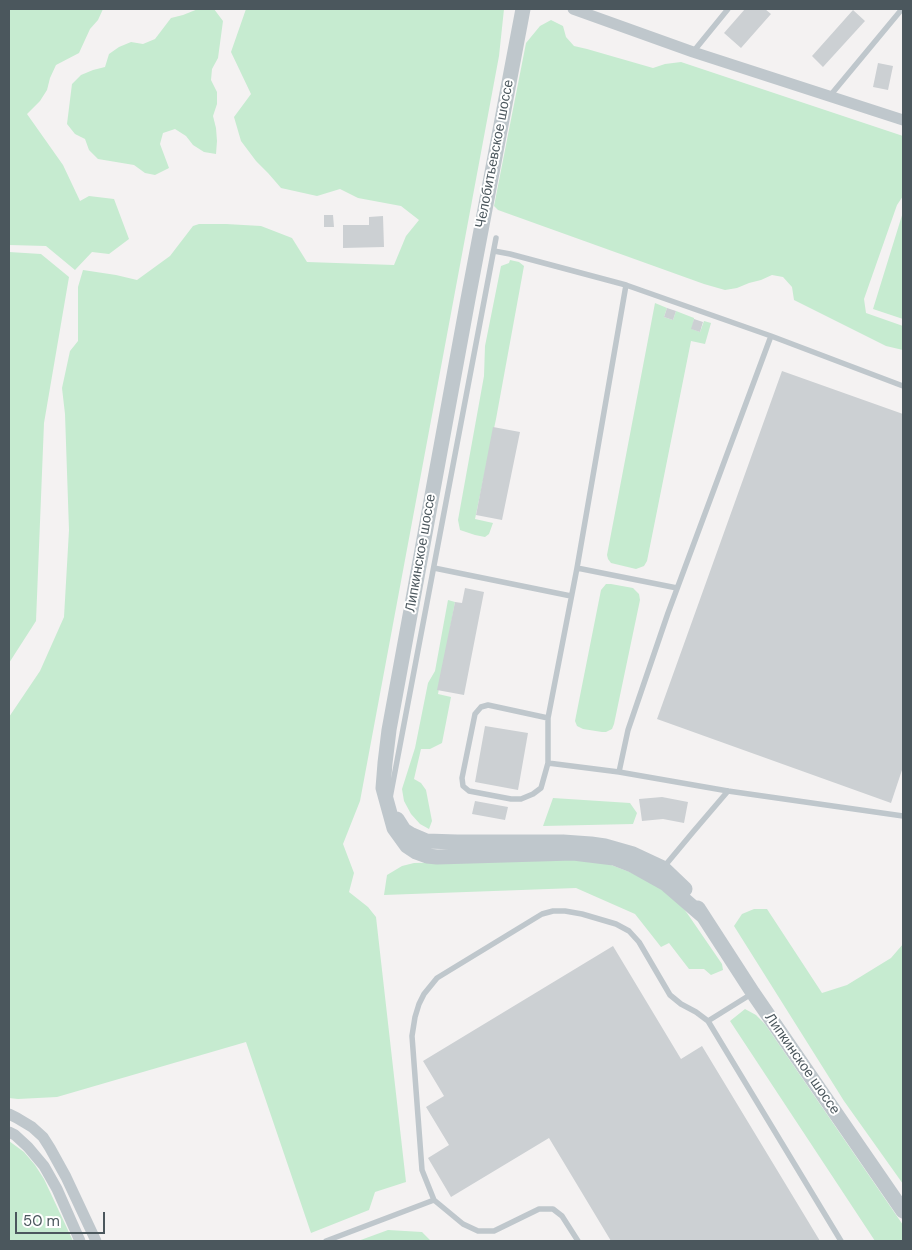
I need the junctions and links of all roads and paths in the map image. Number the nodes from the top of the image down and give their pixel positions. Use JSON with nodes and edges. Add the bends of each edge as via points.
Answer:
{"nodes":[{"id":1,"x":523,"y":9,"type":"edge"},
{"id":2,"x":573,"y":9,"type":"edge"},
{"id":3,"x":728,"y":9,"type":"edge"},
{"id":4,"x":902,"y":9,"type":"edge"},
{"id":5,"x":693,"y":52,"type":"junction"},
{"id":6,"x":829,"y":97,"type":"junction"},
{"id":7,"x":903,"y":120,"type":"edge"},
{"id":8,"x":496,"y":238,"type":"dead end"},
{"id":9,"x":494,"y":252,"type":"junction"},
{"id":10,"x":626,"y":285,"type":"junction"},
{"id":11,"x":468,"y":299,"type":"joint"},
{"id":12,"x":771,"y":336,"type":"junction"},
{"id":13,"x":903,"y":386,"type":"edge"},
{"id":14,"x":434,"y":568,"type":"junction"},
{"id":15,"x":577,"y":568,"type":"junction"},
{"id":16,"x":677,"y":588,"type":"junction"},
{"id":17,"x":571,"y":596,"type":"junction"},
{"id":18,"x":548,"y":718,"type":"junction"},
{"id":19,"x":548,"y":763,"type":"junction"},
{"id":20,"x":619,"y":772,"type":"junction"},
{"id":21,"x":728,"y":791,"type":"junction"},
{"id":22,"x":388,"y":808,"type":"junction"},
{"id":23,"x":903,"y":816,"type":"edge"},
{"id":24,"x":400,"y":838,"type":"junction"},
{"id":25,"x":445,"y":842,"type":"junction"},
{"id":26,"x":660,"y":873,"type":"junction"},
{"id":27,"x":753,"y":993,"type":"junction"},
{"id":28,"x":708,"y":1021,"type":"junction"},
{"id":29,"x":9,"y":1114,"type":"edge"},
{"id":30,"x":9,"y":1132,"type":"edge"},
{"id":31,"x":434,"y":1200,"type":"junction"},
{"id":32,"x":903,"y":1211,"type":"edge"},
{"id":33,"x":80,"y":1241,"type":"edge"},
{"id":34,"x":96,"y":1241,"type":"edge"},
{"id":35,"x":326,"y":1241,"type":"edge"},
{"id":36,"x":578,"y":1241,"type":"edge"},
{"id":37,"x":841,"y":1241,"type":"edge"}],
"edges":[{"from":1,"to":11,"type":"street","name":"Челобитьевское шоссе"},
{"from":2,"to":5,"type":"street"},
{"from":3,"to":5,"type":"lane"},
{"from":4,"to":6,"type":"lane"},
{"from":5,"to":6,"type":"street"},
{"from":6,"to":7,"type":"street"},
{"from":8,"to":9,"type":"lane"},
{"from":9,"to":10,"type":"lane"},
{"from":9,"to":14,"type":"lane"},
{"from":10,"to":12,"type":"lane"},
{"from":10,"to":15,"type":"lane"},
{"from":11,"to":22,"type":"street","name":"Липкинское шоссе","via":[[389,730],[383,788]]},
{"from":12,"to":13,"type":"lane"},
{"from":12,"to":16,"type":"lane"},
{"from":14,"to":17,"type":"lane"},
{"from":14,"to":22,"type":"lane"},
{"from":15,"to":16,"type":"lane"},
{"from":15,"to":17,"type":"lane"},
{"from":16,"to":20,"type":"lane","via":[[628,730]]},
{"from":17,"to":18,"type":"lane"},
{"from":18,"to":19,"type":"lane"},
{"from":18,"to":19,"type":"lane","via":[[488,705],[481,707],[476,714],[463,786],[469,791],[521,800],[541,788]]},
{"from":19,"to":20,"type":"lane"},
{"from":20,"to":21,"type":"lane"},
{"from":21,"to":23,"type":"lane"},
{"from":21,"to":26,"type":"lane"},
{"from":22,"to":24,"type":"street","name":"Липкинское шоссе"},
{"from":22,"to":25,"type":"street","name":"Липкинское шоссе","via":[[404,830],[412,835],[426,841]]},
{"from":24,"to":25,"type":"street","via":[[426,845]]},
{"from":24,"to":26,"type":"street","name":"Липкинское шоссе","via":[[407,846],[427,856],[590,854]]},
{"from":25,"to":26,"type":"street","name":"Липкинское шоссе","via":[[563,842],[605,846],[633,854]]},
{"from":26,"to":27,"type":"street","name":"Липкинское шоссе","via":[[666,884],[703,916]]},
{"from":27,"to":28,"type":"lane"},
{"from":27,"to":32,"type":"street","name":"Липкинское шоссе"},
{"from":28,"to":31,"type":"lane","via":[[670,995],[629,930],[565,911],[542,914],[437,978],[419,1004],[412,1036],[422,1170]]},
{"from":28,"to":37,"type":"lane"},
{"from":29,"to":34,"type":"street","via":[[32,1127],[50,1148]]},
{"from":30,"to":33,"type":"street","via":[[44,1166]]},
{"from":31,"to":35,"type":"lane"},
{"from":31,"to":36,"type":"lane","via":[[463,1224],[478,1231],[494,1231],[539,1209],[553,1209],[562,1216]]}]}
